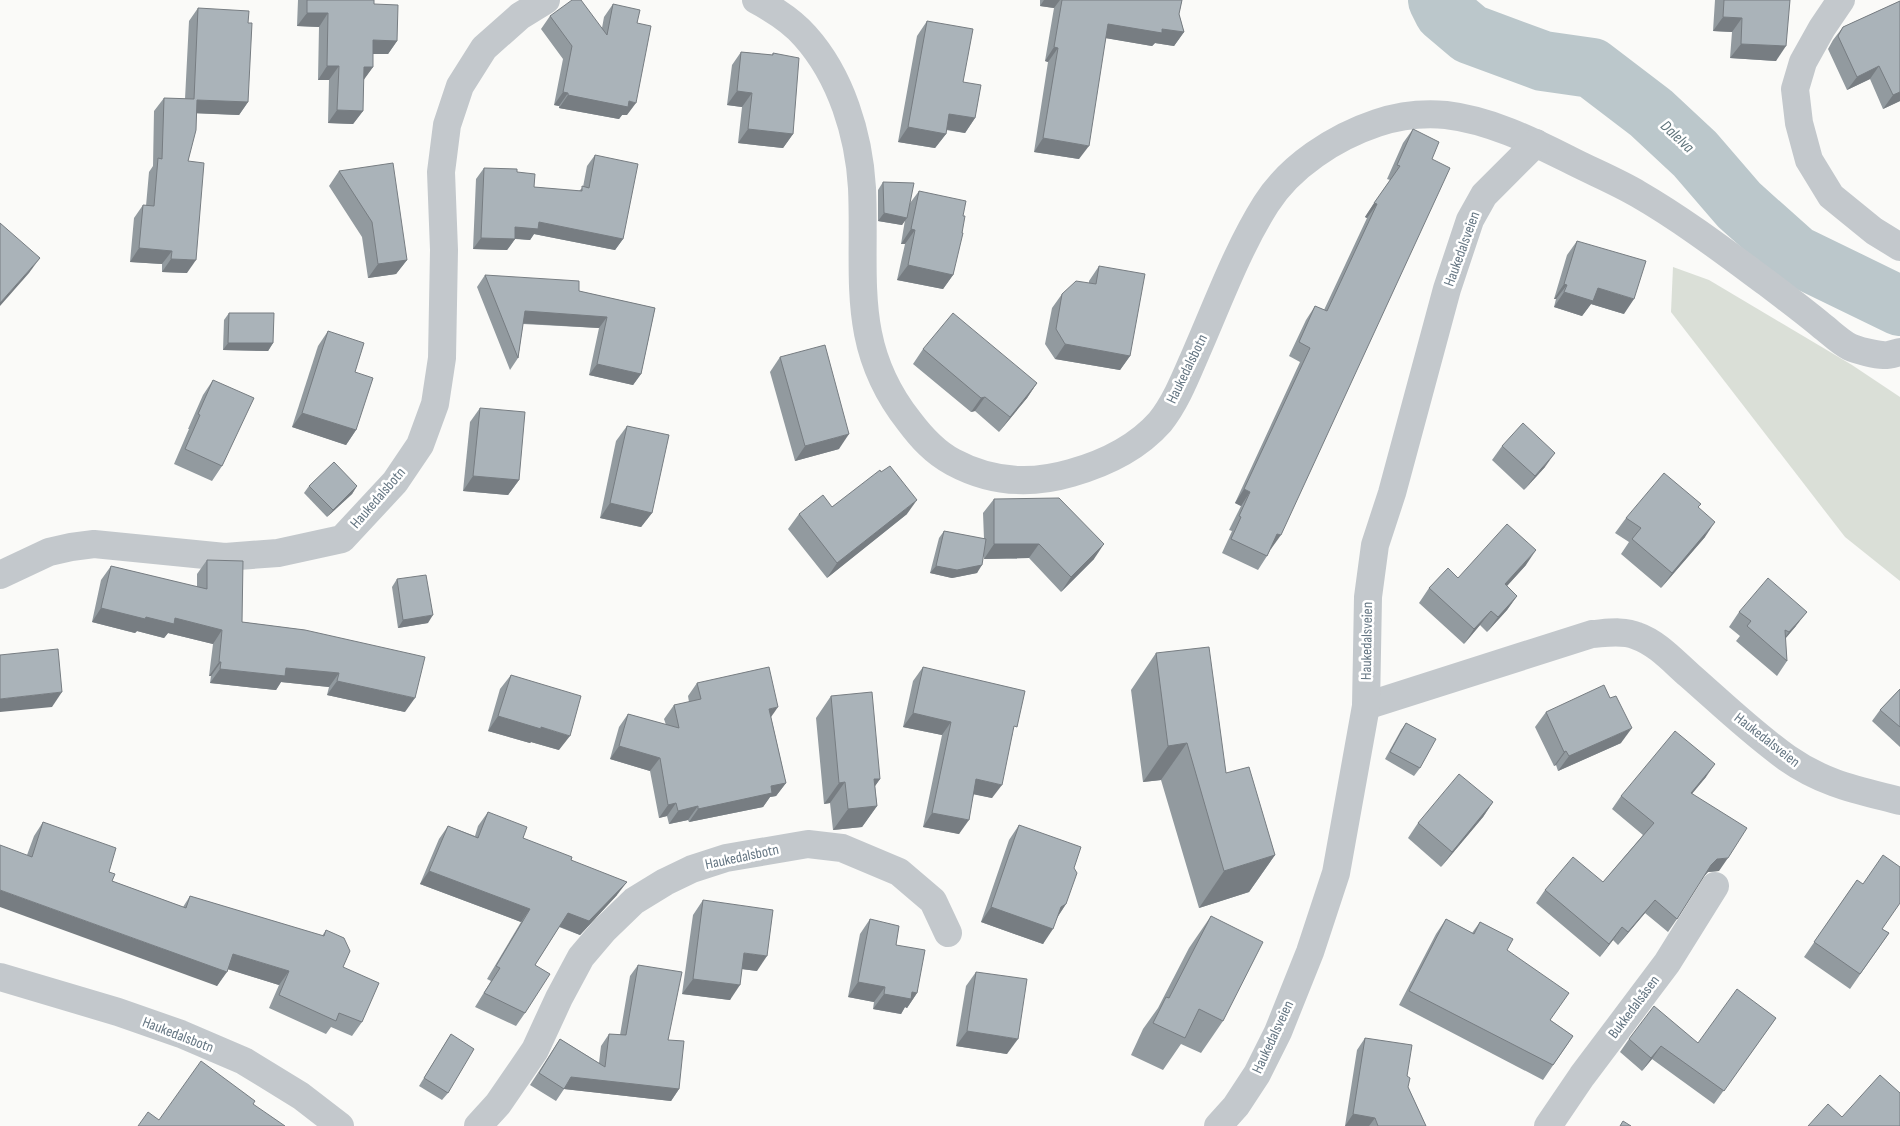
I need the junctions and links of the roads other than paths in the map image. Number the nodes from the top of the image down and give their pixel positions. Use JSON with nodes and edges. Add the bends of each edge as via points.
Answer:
{"nodes":[{"id":1,"x":546,"y":0,"type":"edge"},
{"id":2,"x":756,"y":0,"type":"edge"},
{"id":3,"x":1841,"y":0,"type":"edge"},
{"id":4,"x":1536,"y":143,"type":"junction"},
{"id":5,"x":1900,"y":247,"type":"edge"},
{"id":6,"x":1900,"y":352,"type":"edge"},
{"id":7,"x":0,"y":575,"type":"edge"},
{"id":8,"x":1366,"y":706,"type":"junction"},
{"id":9,"x":1900,"y":801,"type":"edge"},
{"id":10,"x":1716,"y":886,"type":"dead end"},
{"id":11,"x":948,"y":933,"type":"dead end"},
{"id":12,"x":0,"y":977,"type":"edge"},
{"id":13,"x":340,"y":1126,"type":"edge"},
{"id":14,"x":478,"y":1126,"type":"edge"},
{"id":15,"x":1218,"y":1126,"type":"edge"},
{"id":16,"x":1548,"y":1126,"type":"edge"}],
"edges":[{"from":1,"to":7,"type":"street","name":"Haukedalsbotn","via":[[520,16],[484,48],[460,86],[447,125],[441,172],[444,250],[442,358],[435,404],[420,445],[395,482],[342,539],[278,553],[225,557],[94,544],[49,552]]},
{"from":2,"to":4,"type":"street","name":"Haukedalsbotn","via":[[804,34],[830,71],[845,105],[856,142],[862,185],[862,296],[868,340],[882,378],[899,409],[925,442],[951,461],[986,476],[1025,481],[1087,469],[1128,449],[1161,420],[1180,391],[1236,262],[1268,202],[1290,175],[1344,137],[1376,124],[1410,116],[1444,115],[1480,122]]},
{"from":3,"to":5,"type":"street","via":[[1803,62],[1795,89],[1799,123],[1809,160],[1831,196],[1874,231]]},
{"from":4,"to":6,"type":"street","via":[[1638,194],[1726,253],[1849,347],[1885,356]]},
{"from":4,"to":8,"type":"street","name":"Haukedalsveien","via":[[1484,195],[1470,220],[1446,289],[1375,545],[1368,597]]},
{"from":8,"to":9,"type":"street","name":"Haukedalsveien","via":[[1592,634],[1617,632],[1637,635],[1658,648],[1787,758],[1842,787]]},
{"from":8,"to":15,"type":"street","name":"Haukedalsveien","via":[[1336,873],[1310,952],[1278,1032],[1257,1074]]},
{"from":10,"to":16,"type":"street","name":"Bukkedalsåsen","via":[[1667,963]]},
{"from":11,"to":14,"type":"street","name":"Haukedalsbotn","via":[[933,901],[899,872],[842,848],[808,844],[726,858],[692,869],[634,901],[581,957],[535,1050],[498,1104]]},
{"from":12,"to":13,"type":"street","name":"Haukedalsbotn","via":[[118,1012],[244,1061],[301,1096]]}]}
